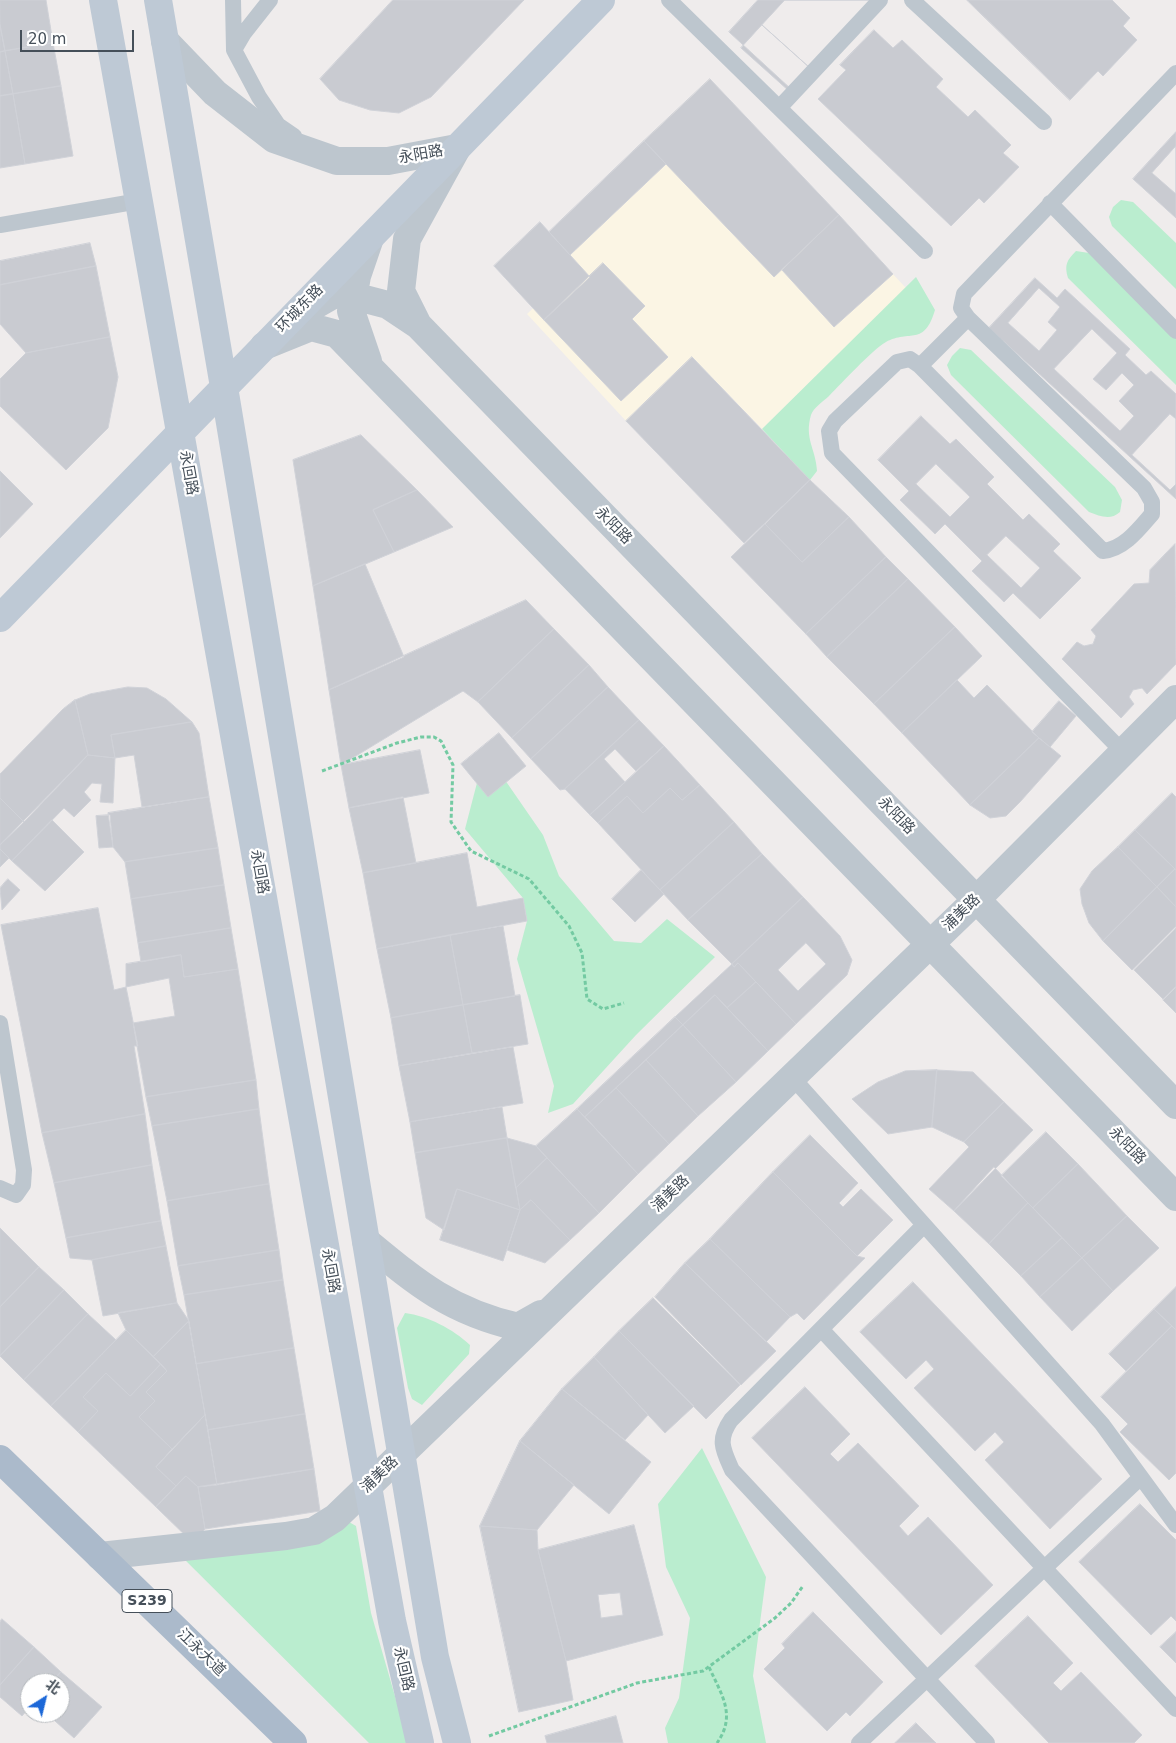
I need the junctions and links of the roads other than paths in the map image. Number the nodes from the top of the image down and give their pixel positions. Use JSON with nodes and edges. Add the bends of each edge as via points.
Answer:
{"nodes":[{"id":1,"x":103,"y":0,"type":"edge"},
{"id":2,"x":158,"y":0,"type":"edge"},
{"id":3,"x":233,"y":0,"type":"edge"},
{"id":4,"x":270,"y":0,"type":"edge"},
{"id":5,"x":601,"y":0,"type":"edge"},
{"id":6,"x":669,"y":0,"type":"edge"},
{"id":7,"x":880,"y":0,"type":"edge"},
{"id":8,"x":912,"y":0,"type":"edge"},
{"id":9,"x":166,"y":41,"type":"junction"},
{"id":10,"x":234,"y":50,"type":"junction"},
{"id":11,"x":1176,"y":73,"type":"edge"},
{"id":12,"x":779,"y":108,"type":"junction"},
{"id":13,"x":1044,"y":122,"type":"dead end"},
{"id":14,"x":457,"y":148,"type":"junction"},
{"id":15,"x":337,"y":161,"type":"junction"},
{"id":16,"x":139,"y":201,"type":"junction"},
{"id":17,"x":1050,"y":203,"type":"junction"},
{"id":18,"x":0,"y":225,"type":"edge"},
{"id":19,"x":370,"y":238,"type":"junction"},
{"id":20,"x":926,"y":251,"type":"dead end"},
{"id":21,"x":354,"y":296,"type":"junction"},
{"id":22,"x":968,"y":318,"type":"junction"},
{"id":23,"x":290,"y":320,"type":"junction"},
{"id":24,"x":418,"y":325,"type":"junction"},
{"id":25,"x":1176,"y":331,"type":"edge"},
{"id":26,"x":264,"y":346,"type":"junction"},
{"id":27,"x":920,"y":366,"type":"junction"},
{"id":28,"x":370,"y":367,"type":"junction"},
{"id":29,"x":224,"y":387,"type":"junction"},
{"id":30,"x":181,"y":434,"type":"junction"},
{"id":31,"x":0,"y":618,"type":"edge"},
{"id":32,"x":1176,"y":699,"type":"edge"},
{"id":33,"x":1123,"y":752,"type":"junction"},
{"id":34,"x":977,"y":898,"type":"junction"},
{"id":35,"x":929,"y":944,"type":"junction"},
{"id":36,"x":0,"y":1023,"type":"edge"},
{"id":37,"x":4,"y":1073,"type":"edge"},
{"id":38,"x":792,"y":1077,"type":"junction"},
{"id":39,"x":1176,"y":1105,"type":"edge"},
{"id":40,"x":0,"y":1188,"type":"edge"},
{"id":41,"x":1176,"y":1197,"type":"edge"},
{"id":42,"x":924,"y":1225,"type":"junction"},
{"id":43,"x":366,"y":1241,"type":"junction"},
{"id":44,"x":553,"y":1308,"type":"junction"},
{"id":45,"x":821,"y":1329,"type":"junction"},
{"id":46,"x":401,"y":1454,"type":"junction"},
{"id":47,"x":0,"y":1459,"type":"edge"},
{"id":48,"x":1141,"y":1477,"type":"junction"},
{"id":49,"x":368,"y":1486,"type":"junction"},
{"id":50,"x":1176,"y":1525,"type":"edge"},
{"id":51,"x":100,"y":1556,"type":"junction"},
{"id":52,"x":1044,"y":1568,"type":"junction"},
{"id":53,"x":927,"y":1679,"type":"junction"},
{"id":54,"x":1176,"y":1708,"type":"edge"},
{"id":55,"x":468,"y":1741,"type":"edge"},
{"id":56,"x":293,"y":1743,"type":"edge"},
{"id":57,"x":420,"y":1743,"type":"edge"},
{"id":58,"x":859,"y":1743,"type":"edge"},
{"id":59,"x":987,"y":1743,"type":"edge"}],
"edges":[{"from":1,"to":16,"type":"main road","name":"永回路"},
{"from":2,"to":9,"type":"main road"},
{"from":3,"to":10,"type":"lane"},
{"from":4,"to":10,"type":"lane"},
{"from":5,"to":14,"type":"main road","name":"环城东路"},
{"from":6,"to":12,"type":"lane"},
{"from":7,"to":12,"type":"lane"},
{"from":8,"to":13,"type":"lane"},
{"from":9,"to":15,"type":"street","name":"永阳路","via":[[215,93],[274,139]]},
{"from":9,"to":29,"type":"main road"},
{"from":10,"to":15,"type":"lane","via":[[278,125]]},
{"from":11,"to":17,"type":"lane"},
{"from":12,"to":20,"type":"lane"},
{"from":14,"to":15,"type":"street","name":"永阳路","via":[[388,161]]},
{"from":14,"to":19,"type":"main road","name":"环城东路"},
{"from":14,"to":24,"type":"street","name":"永阳路","via":[[407,239],[401,291]]},
{"from":16,"to":18,"type":"lane"},
{"from":16,"to":30,"type":"main road","name":"永回路"},
{"from":17,"to":22,"type":"lane","via":[[964,294],[961,308]]},
{"from":17,"to":25,"type":"lane"},
{"from":19,"to":21,"type":"street"},
{"from":19,"to":23,"type":"main road","name":"环城东路"},
{"from":21,"to":23,"type":"street","via":[[338,292]]},
{"from":21,"to":24,"type":"street","via":[[388,305]]},
{"from":21,"to":28,"type":"street","via":[[351,310]]},
{"from":22,"to":27,"type":"lane"},
{"from":22,"to":27,"type":"lane","via":[[1144,488],[1152,502],[1152,514],[1131,536],[1113,550],[1103,551]]},
{"from":23,"to":26,"type":"main road","name":"环城东路"},
{"from":24,"to":34,"type":"street","name":"永阳路"},
{"from":26,"to":28,"type":"street","name":"永阳路","via":[[311,327],[338,334]]},
{"from":26,"to":29,"type":"main road","name":"环城东路"},
{"from":27,"to":33,"type":"lane","via":[[910,359],[898,362],[835,421],[829,431],[832,453]]},
{"from":28,"to":35,"type":"street","name":"永阳路"},
{"from":29,"to":30,"type":"main road","name":"环城东路"},
{"from":29,"to":43,"type":"main road"},
{"from":30,"to":31,"type":"main road","name":"环城东路"},
{"from":30,"to":49,"type":"main road","name":"永回路"},
{"from":32,"to":33,"type":"street","name":"浦美路"},
{"from":33,"to":34,"type":"street","name":"浦美路"},
{"from":34,"to":35,"type":"street","name":"浦美路"},
{"from":34,"to":39,"type":"street","name":"永阳路"},
{"from":35,"to":38,"type":"street","name":"浦美路"},
{"from":35,"to":41,"type":"street","name":"永阳路"},
{"from":36,"to":37,"type":"lane"},
{"from":37,"to":40,"type":"lane","via":[[24,1170],[23,1185],[16,1195]]},
{"from":38,"to":42,"type":"lane"},
{"from":38,"to":44,"type":"street","name":"浦美路"},
{"from":42,"to":45,"type":"lane"},
{"from":42,"to":48,"type":"lane","via":[[1102,1424]]},
{"from":43,"to":44,"type":"street","via":[[418,1285],[456,1307],[496,1322],[518,1327]]},
{"from":43,"to":46,"type":"main road"},
{"from":44,"to":46,"type":"street","name":"浦美路"},
{"from":45,"to":52,"type":"lane"},
{"from":45,"to":53,"type":"lane","via":[[731,1420],[723,1431],[722,1447],[732,1470]]},
{"from":46,"to":49,"type":"street","name":"浦美路"},
{"from":46,"to":55,"type":"main road","via":[[435,1657]]},
{"from":47,"to":51,"type":"main road","name":"江永大道","number":"S239"},
{"from":48,"to":50,"type":"lane"},
{"from":48,"to":52,"type":"lane"},
{"from":49,"to":51,"type":"street","name":"浦美路","via":[[335,1518],[314,1531]]},
{"from":49,"to":57,"type":"main road","name":"永回路","via":[[392,1621]]},
{"from":51,"to":56,"type":"main road","name":"江永大道","number":"S239"},
{"from":52,"to":53,"type":"lane"},
{"from":52,"to":54,"type":"lane"},
{"from":53,"to":58,"type":"lane"},
{"from":53,"to":59,"type":"lane"}]}
